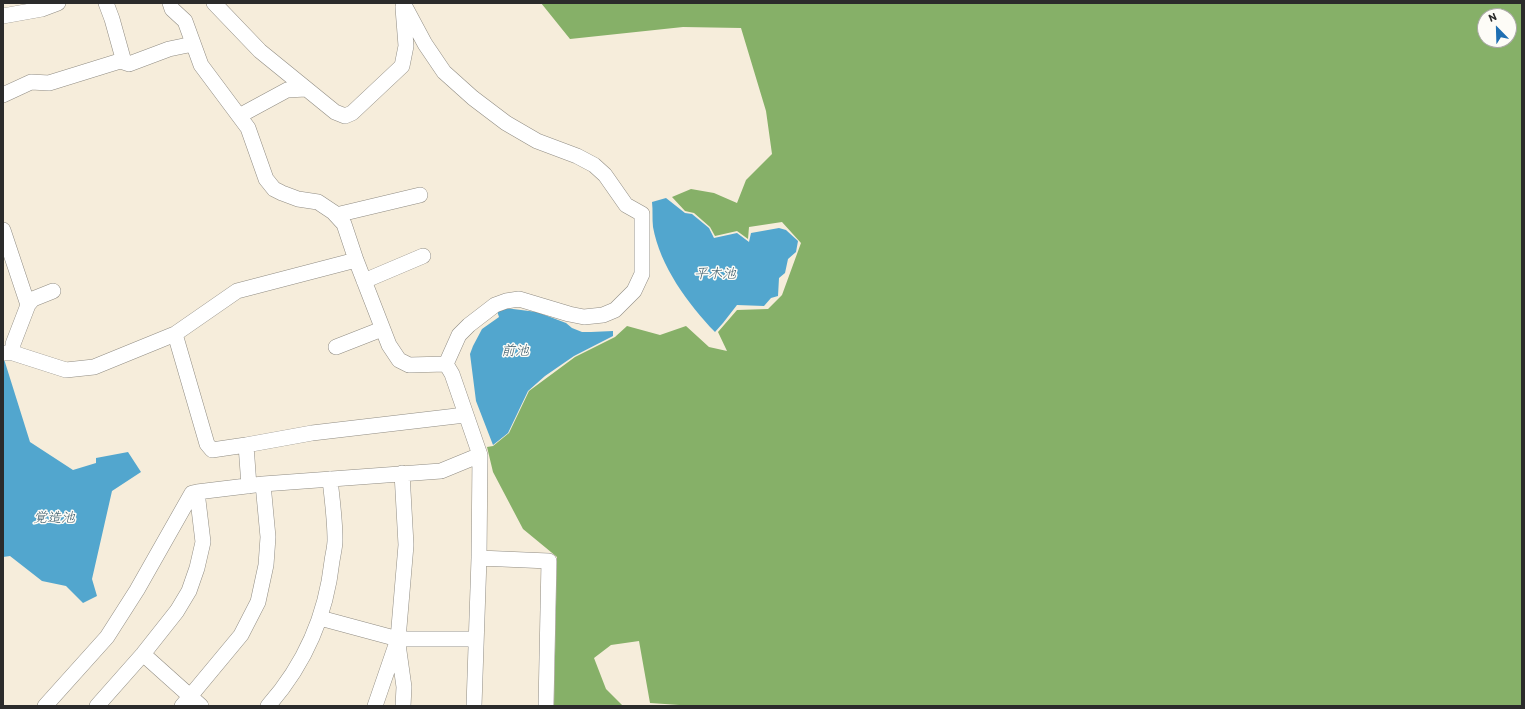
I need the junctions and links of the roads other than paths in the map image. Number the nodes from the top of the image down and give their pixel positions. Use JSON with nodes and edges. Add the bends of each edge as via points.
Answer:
{"nodes":[{"id":1,"x":58,"y":3,"type":"edge"},
{"id":2,"x":106,"y":3,"type":"edge"},
{"id":3,"x":170,"y":3,"type":"edge"},
{"id":4,"x":214,"y":3,"type":"edge"},
{"id":5,"x":403,"y":3,"type":"edge"},
{"id":6,"x":3,"y":16,"type":"edge"},
{"id":7,"x":193,"y":44,"type":"junction"},
{"id":8,"x":124,"y":62,"type":"junction"},
{"id":9,"x":306,"y":88,"type":"junction"},
{"id":10,"x":3,"y":95,"type":"edge"},
{"id":11,"x":239,"y":116,"type":"junction"},
{"id":12,"x":420,"y":195,"type":"dead end"},
{"id":13,"x":336,"y":215,"type":"junction"},
{"id":14,"x":3,"y":230,"type":"edge"},
{"id":15,"x":423,"y":256,"type":"dead end"},
{"id":16,"x":356,"y":260,"type":"junction"},
{"id":17,"x":364,"y":281,"type":"junction"},
{"id":18,"x":53,"y":291,"type":"dead end"},
{"id":19,"x":28,"y":305,"type":"junction"},
{"id":20,"x":382,"y":329,"type":"junction"},
{"id":21,"x":175,"y":334,"type":"junction"},
{"id":22,"x":336,"y":347,"type":"dead end"},
{"id":23,"x":8,"y":353,"type":"edge"},
{"id":24,"x":446,"y":364,"type":"junction"},
{"id":25,"x":465,"y":415,"type":"junction"},
{"id":26,"x":246,"y":445,"type":"junction"},
{"id":27,"x":480,"y":455,"type":"junction"},
{"id":28,"x":402,"y":473,"type":"junction"},
{"id":29,"x":330,"y":479,"type":"junction"},
{"id":30,"x":256,"y":485,"type":"junction"},
{"id":31,"x":198,"y":492,"type":"junction"},
{"id":32,"x":479,"y":558,"type":"junction"},
{"id":33,"x":320,"y":618,"type":"junction"},
{"id":34,"x":398,"y":639,"type":"junction"},
{"id":35,"x":475,"y":639,"type":"junction"},
{"id":36,"x":143,"y":654,"type":"junction"},
{"id":37,"x":191,"y":703,"type":"edge"},
{"id":38,"x":45,"y":706,"type":"edge"},
{"id":39,"x":97,"y":706,"type":"edge"},
{"id":40,"x":268,"y":706,"type":"edge"},
{"id":41,"x":375,"y":706,"type":"edge"},
{"id":42,"x":404,"y":706,"type":"edge"},
{"id":43,"x":474,"y":706,"type":"edge"},
{"id":44,"x":546,"y":706,"type":"edge"}],
"edges":[{"from":1,"to":6,"type":"street","via":[[42,9]]},
{"from":2,"to":8,"type":"street"},
{"from":3,"to":7,"type":"street","via":[[172,9],[185,21]]},
{"from":4,"to":9,"type":"street","via":[[260,51]]},
{"from":5,"to":9,"type":"street","via":[[406,46],[402,66],[352,113],[345,116],[335,112]]},
{"from":5,"to":24,"type":"street","via":[[425,44],[444,72],[473,98],[506,123],[537,141],[594,165],[605,175],[626,206],[642,214],[642,274],[634,291],[615,310],[603,315],[584,317],[519,299],[506,301],[495,305],[459,335]]},
{"from":7,"to":8,"type":"street","via":[[169,49],[129,64]]},
{"from":7,"to":11,"type":"street","via":[[201,65]]},
{"from":8,"to":10,"type":"street","via":[[120,61],[49,83],[31,82]]},
{"from":9,"to":11,"type":"street","via":[[283,92]]},
{"from":11,"to":13,"type":"street","via":[[248,128],[266,179],[274,189],[298,199],[318,202]]},
{"from":12,"to":13,"type":"street"},
{"from":13,"to":16,"type":"street","via":[[344,224]]},
{"from":14,"to":19,"type":"street"},
{"from":15,"to":17,"type":"street"},
{"from":16,"to":17,"type":"street"},
{"from":16,"to":21,"type":"street","via":[[237,291]]},
{"from":17,"to":20,"type":"street"},
{"from":18,"to":19,"type":"street","via":[[33,299]]},
{"from":19,"to":23,"type":"street"},
{"from":20,"to":22,"type":"street"},
{"from":20,"to":24,"type":"street","via":[[388,345],[399,360],[409,365]]},
{"from":21,"to":23,"type":"street","via":[[94,367],[66,370]]},
{"from":21,"to":26,"type":"street","via":[[207,444],[212,450]]},
{"from":24,"to":25,"type":"street","via":[[452,374]]},
{"from":25,"to":26,"type":"street"},
{"from":25,"to":27,"type":"street"},
{"from":26,"to":30,"type":"street"},
{"from":27,"to":28,"type":"street","via":[[441,470]]},
{"from":27,"to":32,"type":"street"},
{"from":28,"to":29,"type":"street"},
{"from":28,"to":34,"type":"street","via":[[406,545]]},
{"from":29,"to":30,"type":"street"},
{"from":29,"to":33,"type":"street","via":[[335,540],[330,585]]},
{"from":30,"to":31,"type":"street"},
{"from":30,"to":37,"type":"street","via":[[268,537],[266,565],[258,602],[241,635]]},
{"from":31,"to":36,"type":"street","via":[[203,542],[197,568],[189,591],[177,611]]},
{"from":31,"to":38,"type":"street","via":[[192,493],[107,637]]},
{"from":32,"to":35,"type":"street"},
{"from":32,"to":44,"type":"street","via":[[548,561]]},
{"from":33,"to":34,"type":"street"},
{"from":33,"to":40,"type":"street","via":[[303,657],[284,688]]},
{"from":34,"to":35,"type":"street"},
{"from":34,"to":41,"type":"street"},
{"from":34,"to":42,"type":"street"},
{"from":35,"to":43,"type":"street"},
{"from":36,"to":37,"type":"street"},
{"from":36,"to":39,"type":"street"}]}
